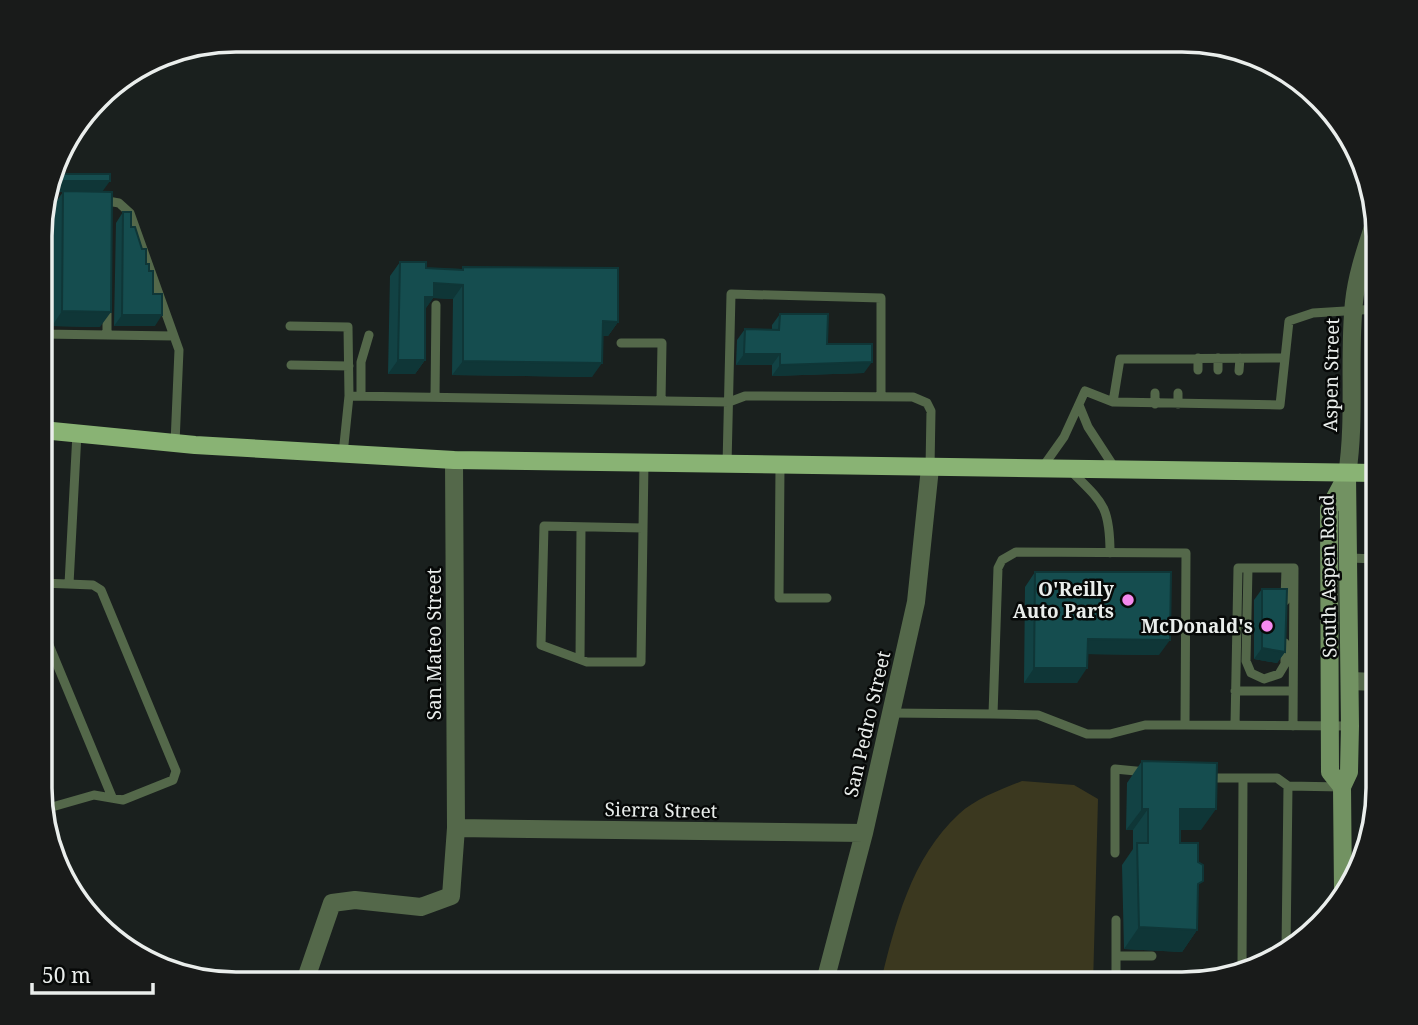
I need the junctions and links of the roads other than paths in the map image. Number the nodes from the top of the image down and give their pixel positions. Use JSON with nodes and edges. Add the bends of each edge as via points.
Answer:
{"nodes":[{"id":1,"x":96,"y":200,"type":"edge"},
{"id":2,"x":109,"y":200,"type":"junction"},
{"id":3,"x":108,"y":214,"type":"edge"},
{"id":4,"x":1365,"y":253,"type":"edge"},
{"id":5,"x":108,"y":294,"type":"edge"},
{"id":6,"x":436,"y":305,"type":"edge"},
{"id":7,"x":1353,"y":308,"type":"junction"},
{"id":8,"x":1365,"y":308,"type":"edge"},
{"id":9,"x":290,"y":326,"type":"dead end"},
{"id":10,"x":53,"y":334,"type":"edge"},
{"id":11,"x":107,"y":335,"type":"junction"},
{"id":12,"x":369,"y":335,"type":"dead end"},
{"id":13,"x":174,"y":336,"type":"junction"},
{"id":14,"x":621,"y":343,"type":"dead end"},
{"id":15,"x":1240,"y":358,"type":"junction"},
{"id":16,"x":1285,"y":358,"type":"junction"},
{"id":17,"x":1156,"y":359,"type":"junction"},
{"id":18,"x":1198,"y":359,"type":"junction"},
{"id":19,"x":1218,"y":359,"type":"junction"},
{"id":20,"x":291,"y":366,"type":"dead end"},
{"id":21,"x":349,"y":366,"type":"junction"},
{"id":22,"x":1156,"y":369,"type":"dead end"},
{"id":23,"x":1198,"y":370,"type":"dead end"},
{"id":24,"x":1218,"y":370,"type":"dead end"},
{"id":25,"x":1239,"y":371,"type":"dead end"},
{"id":26,"x":1155,"y":393,"type":"dead end"},
{"id":27,"x":1178,"y":393,"type":"dead end"},
{"id":28,"x":1197,"y":393,"type":"dead end"},
{"id":29,"x":1218,"y":393,"type":"dead end"},
{"id":30,"x":349,"y":396,"type":"junction"},
{"id":31,"x":362,"y":396,"type":"junction"},
{"id":32,"x":881,"y":396,"type":"junction"},
{"id":33,"x":435,"y":397,"type":"junction"},
{"id":34,"x":661,"y":401,"type":"junction"},
{"id":35,"x":729,"y":402,"type":"junction"},
{"id":36,"x":1113,"y":402,"type":"junction"},
{"id":37,"x":1155,"y":404,"type":"junction"},
{"id":38,"x":1178,"y":404,"type":"junction"},
{"id":39,"x":1196,"y":404,"type":"junction"},
{"id":40,"x":1218,"y":404,"type":"junction"},
{"id":41,"x":1079,"y":405,"type":"junction"},
{"id":42,"x":53,"y":431,"type":"edge"},
{"id":43,"x":77,"y":433,"type":"junction"},
{"id":44,"x":175,"y":443,"type":"junction"},
{"id":45,"x":343,"y":454,"type":"junction"},
{"id":46,"x":454,"y":460,"type":"junction"},
{"id":47,"x":644,"y":464,"type":"junction"},
{"id":48,"x":727,"y":465,"type":"junction"},
{"id":49,"x":780,"y":466,"type":"junction"},
{"id":50,"x":930,"y":468,"type":"junction"},
{"id":51,"x":1041,"y":469,"type":"junction"},
{"id":52,"x":1068,"y":469,"type":"junction"},
{"id":53,"x":1116,"y":471,"type":"junction"},
{"id":54,"x":1365,"y":474,"type":"edge"},
{"id":55,"x":1347,"y":475,"type":"junction"},
{"id":56,"x":581,"y":527,"type":"junction"},
{"id":57,"x":643,"y":528,"type":"junction"},
{"id":58,"x":1110,"y":553,"type":"junction"},
{"id":59,"x":1350,"y":558,"type":"junction"},
{"id":60,"x":1365,"y":559,"type":"edge"},
{"id":61,"x":1248,"y":568,"type":"junction"},
{"id":62,"x":1286,"y":569,"type":"junction"},
{"id":63,"x":53,"y":583,"type":"edge"},
{"id":64,"x":69,"y":584,"type":"junction"},
{"id":65,"x":827,"y":598,"type":"dead end"},
{"id":66,"x":53,"y":655,"type":"edge"},
{"id":67,"x":580,"y":660,"type":"junction"},
{"id":68,"x":1350,"y":681,"type":"junction"},
{"id":69,"x":1365,"y":682,"type":"edge"},
{"id":70,"x":1235,"y":691,"type":"junction"},
{"id":71,"x":1293,"y":691,"type":"junction"},
{"id":72,"x":891,"y":713,"type":"junction"},
{"id":73,"x":993,"y":714,"type":"junction"},
{"id":74,"x":1185,"y":725,"type":"junction"},
{"id":75,"x":1235,"y":725,"type":"junction"},
{"id":76,"x":1293,"y":726,"type":"junction"},
{"id":77,"x":1330,"y":726,"type":"junction"},
{"id":78,"x":1350,"y":726,"type":"junction"},
{"id":79,"x":1154,"y":773,"type":"edge"},
{"id":80,"x":1192,"y":776,"type":"edge"},
{"id":81,"x":1243,"y":778,"type":"junction"},
{"id":82,"x":1289,"y":786,"type":"junction"},
{"id":83,"x":1342,"y":787,"type":"junction"},
{"id":84,"x":112,"y":797,"type":"junction"},
{"id":85,"x":54,"y":807,"type":"edge"},
{"id":86,"x":456,"y":828,"type":"junction"},
{"id":87,"x":864,"y":833,"type":"junction"},
{"id":88,"x":1115,"y":853,"type":"dead end"},
{"id":89,"x":1345,"y":872,"type":"edge"},
{"id":90,"x":1116,"y":920,"type":"dead end"},
{"id":91,"x":1286,"y":939,"type":"edge"},
{"id":92,"x":1116,"y":956,"type":"junction"},
{"id":93,"x":1152,"y":956,"type":"dead end"},
{"id":94,"x":1242,"y":963,"type":"edge"},
{"id":95,"x":308,"y":972,"type":"edge"},
{"id":96,"x":827,"y":972,"type":"edge"},
{"id":97,"x":1116,"y":972,"type":"edge"}],
"edges":[{"from":1,"to":2,"type":"lane"},
{"from":2,"to":3,"type":"lane"},
{"from":2,"to":13,"type":"lane","via":[[130,213]]},
{"from":4,"to":7,"type":"street","name":"Aspen Street"},
{"from":5,"to":11,"type":"lane"},
{"from":6,"to":33,"type":"lane"},
{"from":7,"to":8,"type":"lane"},
{"from":7,"to":16,"type":"lane","via":[[1289,321]]},
{"from":7,"to":55,"type":"street","name":"Aspen Street"},
{"from":9,"to":21,"type":"lane","via":[[348,327]]},
{"from":10,"to":11,"type":"lane"},
{"from":11,"to":13,"type":"lane"},
{"from":12,"to":31,"type":"lane","via":[[361,362]]},
{"from":13,"to":44,"type":"lane","via":[[179,360]]},
{"from":14,"to":34,"type":"lane","via":[[662,343]]},
{"from":15,"to":16,"type":"lane"},
{"from":15,"to":19,"type":"lane"},
{"from":15,"to":25,"type":"lane"},
{"from":16,"to":40,"type":"lane","via":[[1280,405],[1237,399]]},
{"from":17,"to":18,"type":"lane","via":[[1181,364]]},
{"from":17,"to":22,"type":"lane"},
{"from":17,"to":36,"type":"lane","via":[[1120,359]]},
{"from":18,"to":19,"type":"lane"},
{"from":18,"to":23,"type":"lane"},
{"from":19,"to":24,"type":"lane"},
{"from":20,"to":21,"type":"lane"},
{"from":21,"to":30,"type":"lane"},
{"from":26,"to":37,"type":"lane"},
{"from":27,"to":38,"type":"lane"},
{"from":28,"to":39,"type":"lane"},
{"from":29,"to":40,"type":"lane"},
{"from":30,"to":31,"type":"lane"},
{"from":30,"to":45,"type":"lane"},
{"from":31,"to":33,"type":"lane"},
{"from":32,"to":35,"type":"lane","via":[[744,396]]},
{"from":32,"to":35,"type":"lane","via":[[881,298],[731,294]]},
{"from":32,"to":50,"type":"lane","via":[[913,397],[927,403]]},
{"from":33,"to":34,"type":"lane"},
{"from":34,"to":35,"type":"lane"},
{"from":35,"to":48,"type":"lane"},
{"from":36,"to":37,"type":"lane"},
{"from":36,"to":41,"type":"lane","via":[[1085,391]]},
{"from":37,"to":38,"type":"lane"},
{"from":38,"to":39,"type":"lane"},
{"from":39,"to":40,"type":"lane"},
{"from":41,"to":51,"type":"lane"},
{"from":41,"to":53,"type":"lane"},
{"from":42,"to":43,"type":"main road"},
{"from":43,"to":44,"type":"main road"},
{"from":43,"to":64,"type":"lane"},
{"from":44,"to":45,"type":"main road"},
{"from":45,"to":46,"type":"main road"},
{"from":46,"to":47,"type":"main road"},
{"from":46,"to":86,"type":"street","name":"San Mateo Street"},
{"from":47,"to":48,"type":"main road"},
{"from":47,"to":57,"type":"lane"},
{"from":48,"to":49,"type":"main road"},
{"from":49,"to":50,"type":"main road"},
{"from":49,"to":65,"type":"lane","via":[[779,598]]},
{"from":50,"to":51,"type":"main road"},
{"from":50,"to":72,"type":"street","name":"San Pedro Street","via":[[916,602]]},
{"from":51,"to":52,"type":"main road"},
{"from":52,"to":53,"type":"main road"},
{"from":52,"to":58,"type":"lane","via":[[1108,514]]},
{"from":53,"to":55,"type":"main road"},
{"from":54,"to":55,"type":"main road"},
{"from":55,"to":59,"type":"street","name":"South Aspen Road"},
{"from":55,"to":77,"type":"street","name":"South Aspen Road","via":[[1329,509]]},
{"from":56,"to":57,"type":"lane"},
{"from":56,"to":67,"type":"lane"},
{"from":56,"to":67,"type":"lane","via":[[544,527],[541,645]]},
{"from":57,"to":67,"type":"lane","via":[[641,662]]},
{"from":58,"to":73,"type":"lane","via":[[1016,552],[1002,560]]},
{"from":58,"to":74,"type":"lane","via":[[1185,553]]},
{"from":59,"to":60,"type":"lane"},
{"from":59,"to":68,"type":"street","name":"South Aspen Road"},
{"from":61,"to":62,"type":"lane"},
{"from":61,"to":62,"type":"lane","via":[[1246,661],[1251,674],[1264,679],[1279,674],[1285,664]]},
{"from":61,"to":70,"type":"lane","via":[[1238,568]]},
{"from":62,"to":71,"type":"lane","via":[[1294,569]]},
{"from":63,"to":64,"type":"lane"},
{"from":64,"to":84,"type":"lane","via":[[101,590],[176,771],[173,780],[123,800]]},
{"from":66,"to":84,"type":"lane"},
{"from":68,"to":69,"type":"street"},
{"from":68,"to":78,"type":"street","name":"South Aspen Road"},
{"from":70,"to":71,"type":"lane"},
{"from":70,"to":75,"type":"lane"},
{"from":71,"to":76,"type":"lane"},
{"from":72,"to":73,"type":"lane"},
{"from":72,"to":87,"type":"street","name":"San Pedro Street"},
{"from":73,"to":74,"type":"lane","via":[[1038,715],[1087,734],[1110,734],[1145,725]]},
{"from":74,"to":75,"type":"lane"},
{"from":75,"to":76,"type":"lane"},
{"from":76,"to":77,"type":"lane"},
{"from":77,"to":78,"type":"lane"},
{"from":77,"to":83,"type":"street","name":"South Aspen Road","via":[[1330,772]]},
{"from":78,"to":83,"type":"street","name":"South Aspen Road","via":[[1349,772]]},
{"from":79,"to":88,"type":"lane","via":[[1115,769]]},
{"from":80,"to":81,"type":"lane"},
{"from":81,"to":82,"type":"lane","via":[[1277,778]]},
{"from":81,"to":94,"type":"lane"},
{"from":82,"to":83,"type":"lane"},
{"from":82,"to":91,"type":"lane"},
{"from":83,"to":89,"type":"street","name":"South Aspen Road"},
{"from":84,"to":85,"type":"lane","via":[[94,795]]},
{"from":86,"to":87,"type":"street","name":"Sierra Street"},
{"from":86,"to":95,"type":"street","name":"San Mateo Street","via":[[451,896],[421,907],[355,900],[332,903]]},
{"from":87,"to":96,"type":"street","name":"San Pedro Street"},
{"from":90,"to":92,"type":"lane"},
{"from":92,"to":93,"type":"lane"},
{"from":92,"to":97,"type":"lane"}]}
